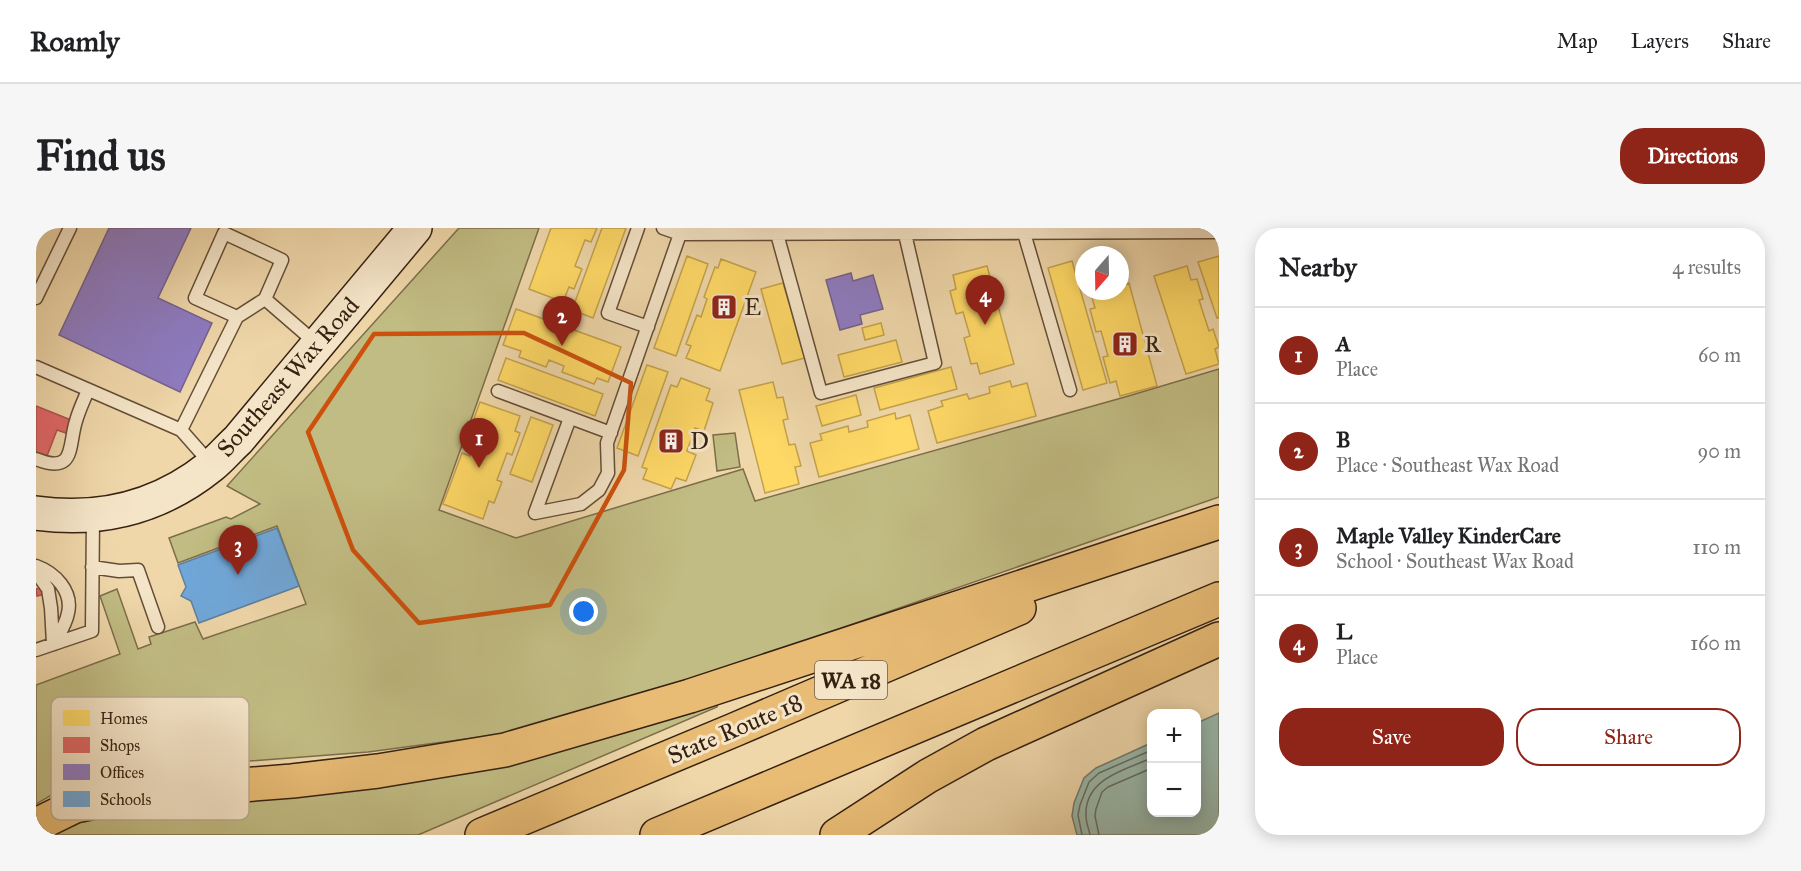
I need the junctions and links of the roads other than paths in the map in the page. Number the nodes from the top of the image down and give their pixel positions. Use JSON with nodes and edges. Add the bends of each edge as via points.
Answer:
{"nodes":[{"id":1,"x":70,"y":228,"type":"edge"},
{"id":2,"x":416,"y":228,"type":"edge"},
{"id":3,"x":638,"y":228,"type":"edge"},
{"id":4,"x":663,"y":228,"type":"edge"},
{"id":5,"x":1086,"y":230,"type":"edge"},
{"id":6,"x":1161,"y":230,"type":"edge"},
{"id":7,"x":724,"y":231,"type":"edge"},
{"id":8,"x":832,"y":231,"type":"edge"},
{"id":9,"x":975,"y":231,"type":"edge"},
{"id":10,"x":1219,"y":232,"type":"edge"},
{"id":11,"x":1024,"y":233,"type":"junction"},
{"id":12,"x":680,"y":234,"type":"junction"},
{"id":13,"x":777,"y":234,"type":"junction"},
{"id":14,"x":905,"y":234,"type":"junction"},
{"id":15,"x":36,"y":298,"type":"edge"},
{"id":16,"x":266,"y":299,"type":"junction"},
{"id":17,"x":237,"y":317,"type":"junction"},
{"id":18,"x":648,"y":327,"type":"junction"},
{"id":19,"x":318,"y":345,"type":"junction"},
{"id":20,"x":36,"y":367,"type":"edge"},
{"id":21,"x":88,"y":390,"type":"junction"},
{"id":22,"x":1070,"y":390,"type":"dead end"},
{"id":23,"x":498,"y":392,"type":"dead end"},
{"id":24,"x":570,"y":418,"type":"junction"},
{"id":25,"x":181,"y":430,"type":"junction"},
{"id":26,"x":611,"y":432,"type":"junction"},
{"id":27,"x":36,"y":459,"type":"edge"},
{"id":28,"x":212,"y":465,"type":"junction"},
{"id":29,"x":36,"y":513,"type":"edge"},
{"id":30,"x":93,"y":515,"type":"junction"},
{"id":31,"x":1219,"y":522,"type":"edge"},
{"id":32,"x":36,"y":566,"type":"edge"},
{"id":33,"x":92,"y":567,"type":"junction"},
{"id":34,"x":36,"y":572,"type":"edge"},
{"id":35,"x":1219,"y":599,"type":"edge"},
{"id":36,"x":158,"y":627,"type":"dead end"},
{"id":37,"x":1219,"y":639,"type":"edge"},
{"id":38,"x":54,"y":644,"type":"junction"},
{"id":39,"x":36,"y":650,"type":"edge"},
{"id":40,"x":249,"y":784,"type":"edge"},
{"id":41,"x":51,"y":818,"type":"edge"},
{"id":42,"x":36,"y":825,"type":"edge"},
{"id":43,"x":482,"y":835,"type":"edge"},
{"id":44,"x":657,"y":835,"type":"edge"},
{"id":45,"x":837,"y":835,"type":"edge"}],
"edges":[{"from":1,"to":15,"type":"lane"},
{"from":2,"to":19,"type":"main road","name":"Southeast Wax Road"},
{"from":3,"to":18,"type":"lane","via":[[608,313]]},
{"from":4,"to":12,"type":"lane"},
{"from":5,"to":6,"type":"lane"},
{"from":5,"to":11,"type":"lane"},
{"from":6,"to":10,"type":"lane"},
{"from":7,"to":12,"type":"lane"},
{"from":7,"to":13,"type":"lane"},
{"from":8,"to":13,"type":"lane"},
{"from":8,"to":14,"type":"lane"},
{"from":9,"to":11,"type":"lane"},
{"from":9,"to":14,"type":"lane"},
{"from":11,"to":22,"type":"lane"},
{"from":12,"to":18,"type":"lane"},
{"from":13,"to":14,"type":"lane","via":[[821,393],[935,363]]},
{"from":16,"to":17,"type":"lane"},
{"from":16,"to":17,"type":"lane","via":[[282,260],[224,233],[195,298]]},
{"from":16,"to":19,"type":"lane"},
{"from":17,"to":25,"type":"lane"},
{"from":18,"to":26,"type":"lane"},
{"from":19,"to":28,"type":"main road","name":"Southeast Wax Road"},
{"from":20,"to":21,"type":"lane"},
{"from":21,"to":25,"type":"lane"},
{"from":21,"to":27,"type":"lane","via":[[75,422],[69,455],[57,464]]},
{"from":23,"to":24,"type":"lane"},
{"from":24,"to":26,"type":"lane"},
{"from":24,"to":26,"type":"lane","via":[[535,513],[581,504],[599,490],[608,473],[607,443]]},
{"from":25,"to":28,"type":"lane"},
{"from":28,"to":30,"type":"main road","name":"Southeast Wax Road","via":[[157,499]]},
{"from":29,"to":30,"type":"main road","name":"Southeast Wax Road"},
{"from":30,"to":33,"type":"lane"},
{"from":31,"to":40,"type":"highway","via":[[690,696],[505,750],[378,771]]},
{"from":31,"to":43,"type":"highway","name":"State Route 18","number":"WA 18"},
{"from":32,"to":38,"type":"lane","via":[[60,582],[69,604]]},
{"from":33,"to":36,"type":"lane","via":[[138,570]]},
{"from":33,"to":38,"type":"lane","via":[[92,631]]},
{"from":34,"to":38,"type":"lane","via":[[48,588]]},
{"from":35,"to":44,"type":"highway"},
{"from":37,"to":45,"type":"highway","via":[[986,744]]},
{"from":38,"to":39,"type":"lane"},
{"from":41,"to":42,"type":"highway"}]}
